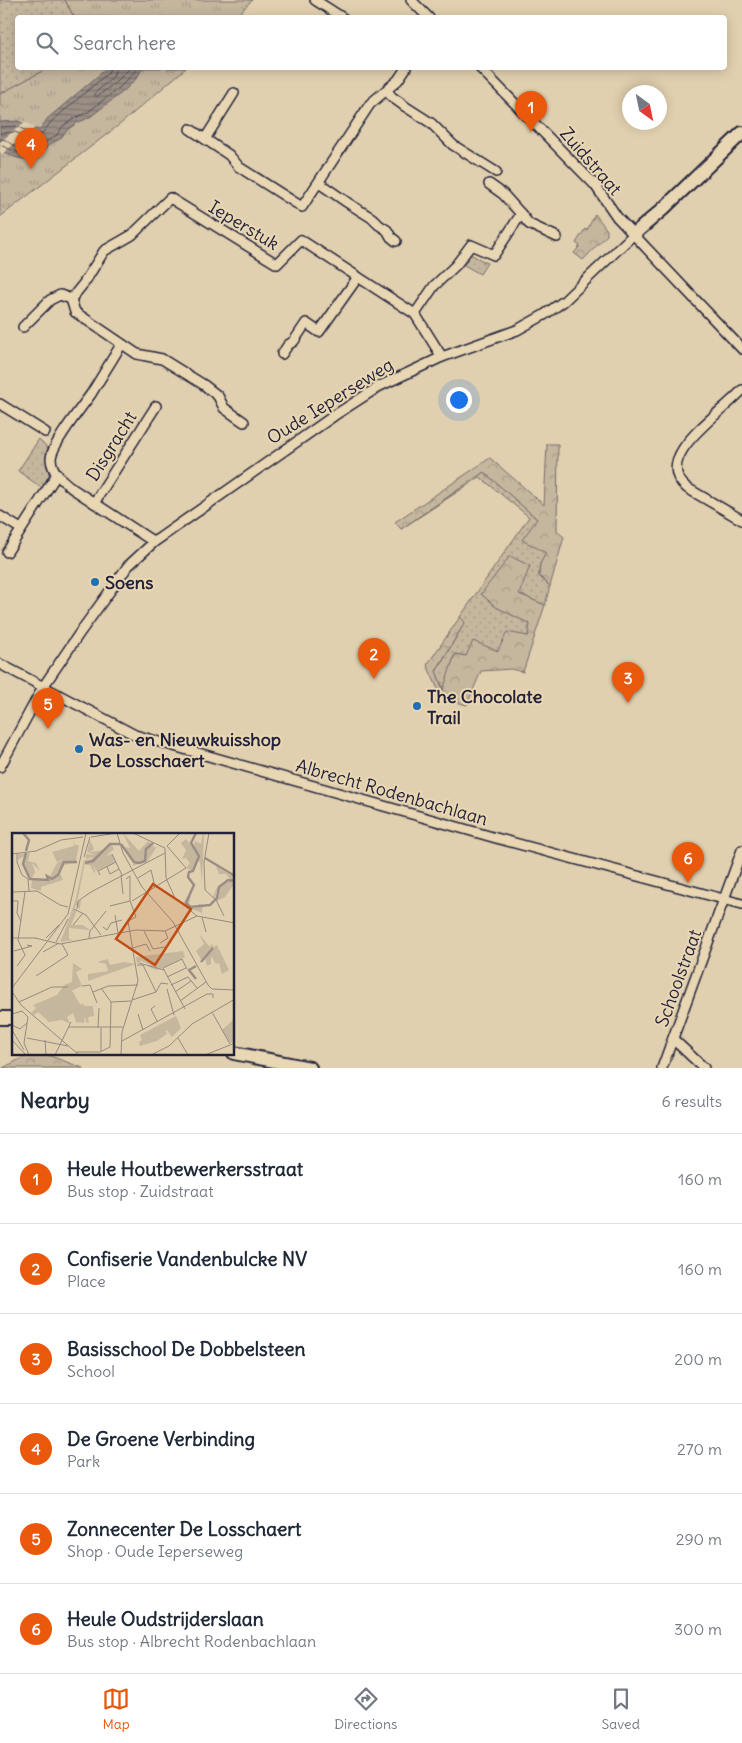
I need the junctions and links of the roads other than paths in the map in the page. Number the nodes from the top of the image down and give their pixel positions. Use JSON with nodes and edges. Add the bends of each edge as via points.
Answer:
{"nodes":[{"id":1,"x":315,"y":0,"type":"edge"},
{"id":2,"x":411,"y":0,"type":"edge"},
{"id":3,"x":338,"y":15,"type":"edge"},
{"id":4,"x":426,"y":15,"type":"edge"},
{"id":5,"x":405,"y":70,"type":"edge"},
{"id":6,"x":482,"y":70,"type":"edge"},
{"id":7,"x":387,"y":91,"type":"junction"},
{"id":8,"x":234,"y":93,"type":"dead end"},
{"id":9,"x":190,"y":129,"type":"dead end"},
{"id":10,"x":742,"y":133,"type":"edge"},
{"id":11,"x":205,"y":139,"type":"junction"},
{"id":12,"x":496,"y":172,"type":"dead end"},
{"id":13,"x":320,"y":183,"type":"junction"},
{"id":14,"x":489,"y":184,"type":"dead end"},
{"id":15,"x":521,"y":214,"type":"junction"},
{"id":16,"x":634,"y":234,"type":"junction"},
{"id":17,"x":557,"y":237,"type":"dead end"},
{"id":18,"x":396,"y":241,"type":"dead end"},
{"id":19,"x":358,"y":277,"type":"junction"},
{"id":20,"x":71,"y":299,"type":"junction"},
{"id":21,"x":415,"y":314,"type":"junction"},
{"id":22,"x":23,"y":327,"type":"dead end"},
{"id":23,"x":121,"y":345,"type":"junction"},
{"id":24,"x":742,"y":349,"type":"edge"},
{"id":25,"x":282,"y":354,"type":"dead end"},
{"id":26,"x":442,"y":357,"type":"junction"},
{"id":27,"x":742,"y":390,"type":"edge"},
{"id":28,"x":0,"y":404,"type":"edge"},
{"id":29,"x":156,"y":406,"type":"dead end"},
{"id":30,"x":244,"y":422,"type":"dead end"},
{"id":31,"x":52,"y":436,"type":"junction"},
{"id":32,"x":57,"y":474,"type":"junction"},
{"id":33,"x":94,"y":503,"type":"junction"},
{"id":34,"x":0,"y":516,"type":"edge"},
{"id":35,"x":742,"y":520,"type":"edge"},
{"id":36,"x":21,"y":529,"type":"junction"},
{"id":37,"x":154,"y":542,"type":"junction"},
{"id":38,"x":7,"y":552,"type":"dead end"},
{"id":39,"x":0,"y":664,"type":"edge"},
{"id":40,"x":43,"y":687,"type":"junction"},
{"id":41,"x":0,"y":767,"type":"edge"},
{"id":42,"x":742,"y":850,"type":"edge"},
{"id":43,"x":724,"y":900,"type":"junction"},
{"id":44,"x":742,"y":904,"type":"edge"},
{"id":45,"x":673,"y":1039,"type":"junction"},
{"id":46,"x":235,"y":1053,"type":"edge"},
{"id":47,"x":310,"y":1068,"type":"edge"},
{"id":48,"x":662,"y":1068,"type":"edge"},
{"id":49,"x":704,"y":1068,"type":"edge"}],
"edges":[{"from":1,"to":3,"type":"street"},
{"from":2,"to":4,"type":"street"},
{"from":5,"to":7,"type":"street"},
{"from":6,"to":16,"type":"street","name":"Zuidstraat","via":[[595,184],[617,217]]},
{"from":7,"to":12,"type":"street","via":[[431,123],[453,145]]},
{"from":7,"to":13,"type":"street","via":[[370,104]]},
{"from":8,"to":11,"type":"street"},
{"from":9,"to":11,"type":"street"},
{"from":10,"to":16,"type":"street","name":"Oude Ieperseweg"},
{"from":11,"to":13,"type":"street","via":[[229,155],[239,167],[302,207]]},
{"from":13,"to":18,"type":"street","via":[[372,218]]},
{"from":14,"to":15,"type":"street"},
{"from":15,"to":17,"type":"street","via":[[529,224]]},
{"from":15,"to":21,"type":"street","via":[[494,255],[471,245],[434,286]]},
{"from":16,"to":24,"type":"street","name":"Zuidstraat"},
{"from":16,"to":26,"type":"street","name":"Oude Ieperseweg","via":[[564,301],[544,315],[517,330]]},
{"from":19,"to":20,"type":"street","name":"Ieperstuk","via":[[301,240],[277,264],[170,198],[132,235],[104,251]]},
{"from":19,"to":21,"type":"street","name":"Ieperstuk"},
{"from":19,"to":25,"type":"street","via":[[319,332],[306,323]]},
{"from":20,"to":22,"type":"street","via":[[60,295],[50,300]]},
{"from":20,"to":23,"type":"street","via":[[75,312]]},
{"from":21,"to":26,"type":"street","name":"Ieperstuk"},
{"from":23,"to":30,"type":"street","via":[[137,354],[162,359],[204,385],[218,396],[224,408]]},
{"from":23,"to":31,"type":"street","name":"Disgracht","via":[[90,395]]},
{"from":26,"to":37,"type":"street","name":"Oude Ieperseweg","via":[[380,386]]},
{"from":27,"to":35,"type":"street","via":[[688,441],[676,460],[676,474],[687,488]]},
{"from":28,"to":31,"type":"street"},
{"from":29,"to":33,"type":"street","name":"Disgracht"},
{"from":31,"to":32,"type":"street","name":"Disgracht","via":[[52,468]]},
{"from":32,"to":33,"type":"street","name":"Disgracht"},
{"from":32,"to":36,"type":"street","name":"Disgracht"},
{"from":33,"to":37,"type":"street","name":"Disgracht"},
{"from":34,"to":36,"type":"street"},
{"from":36,"to":38,"type":"street","name":"Disgracht"},
{"from":37,"to":40,"type":"street","name":"Oude Ieperseweg","via":[[128,566]]},
{"from":39,"to":40,"type":"street","name":"Albrecht Rodenbachlaan"},
{"from":40,"to":41,"type":"street","name":"Oude Ieperseweg"},
{"from":40,"to":43,"type":"street","name":"Albrecht Rodenbachlaan","via":[[135,735]]},
{"from":42,"to":43,"type":"street","name":"Schoolstraat"},
{"from":43,"to":44,"type":"street","name":"Albrecht Rodenbachlaan"},
{"from":43,"to":45,"type":"street","name":"Schoolstraat"},
{"from":45,"to":48,"type":"street","name":"Schoolstraat"},
{"from":45,"to":49,"type":"street"},
{"from":46,"to":47,"type":"street"}]}
